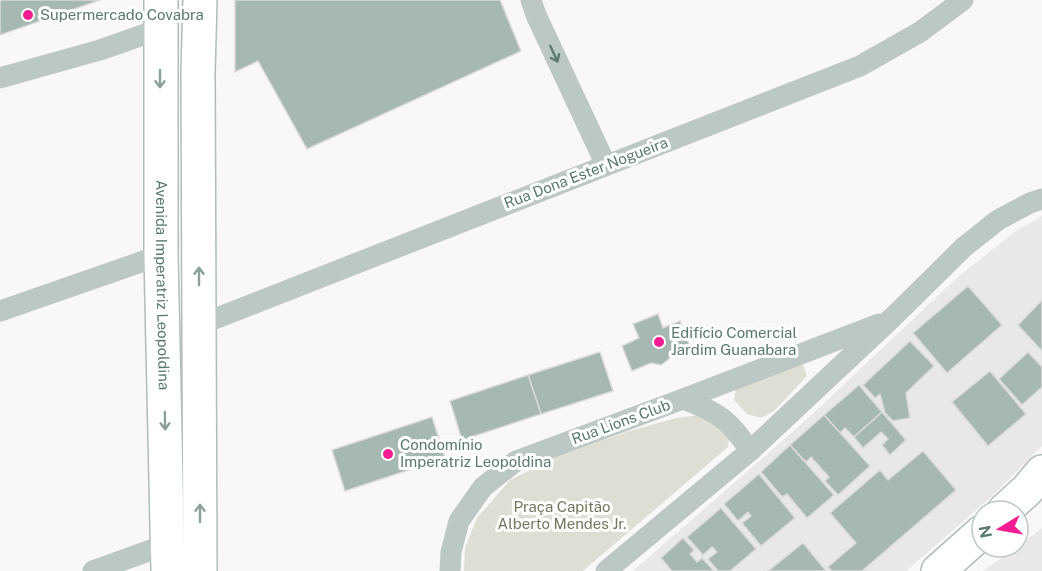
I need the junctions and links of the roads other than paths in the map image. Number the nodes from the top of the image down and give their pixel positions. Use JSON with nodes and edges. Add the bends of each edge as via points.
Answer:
{"nodes":[{"id":1,"x":200,"y":0,"type":"edge"},
{"id":2,"x":531,"y":0,"type":"edge"},
{"id":3,"x":963,"y":0,"type":"edge"},
{"id":4,"x":160,"y":14,"type":"edge"},
{"id":5,"x":0,"y":78,"type":"edge"},
{"id":6,"x":606,"y":165,"type":"junction"},
{"id":7,"x":1042,"y":199,"type":"edge"},
{"id":8,"x":161,"y":255,"type":"junction"},
{"id":9,"x":0,"y":311,"type":"edge"},
{"id":10,"x":891,"y":319,"type":"junction"},
{"id":11,"x":199,"y":325,"type":"junction"},
{"id":12,"x":683,"y":399,"type":"junction"},
{"id":13,"x":750,"y":451,"type":"junction"},
{"id":14,"x":970,"y":543,"type":"edge"},
{"id":15,"x":168,"y":558,"type":"edge"},
{"id":16,"x":93,"y":571,"type":"edge"},
{"id":17,"x":200,"y":571,"type":"edge"},
{"id":18,"x":450,"y":571,"type":"edge"},
{"id":19,"x":606,"y":571,"type":"edge"},
{"id":20,"x":938,"y":571,"type":"edge"}],
"edges":[{"from":11,"to":1,"type":"main road","one_way":true},
{"from":2,"to":6,"type":"street","one_way":true},
{"from":3,"to":6,"type":"street","name":"Rua Dona Ester Nogueira","via":[[920,32],[860,66]]},
{"from":4,"to":5,"type":"street","via":[[100,50]]},
{"from":4,"to":8,"type":"main road","name":"Avenida Imperatriz Leopoldina","one_way":true},
{"from":6,"to":11,"type":"street","name":"Rua Dona Ester Nogueira"},
{"from":7,"to":10,"type":"street","name":"Rua Lions Club","via":[[998,220],[964,247]]},
{"from":8,"to":9,"type":"street"},
{"from":8,"to":15,"type":"main road","name":"Avenida Imperatriz Leopoldina","one_way":true},
{"from":10,"to":12,"type":"street","name":"Rua Lions Club"},
{"from":10,"to":13,"type":"street","name":"Rua Lions Club"},
{"from":17,"to":11,"type":"main road","one_way":true},
{"from":12,"to":13,"type":"street","name":"Rua Lions Club","via":[[713,410],[737,430]]},
{"from":12,"to":18,"type":"street","name":"Rua Lions Club","via":[[516,460],[483,487],[459,521]]},
{"from":13,"to":19,"type":"street","name":"Rua Lions Club"},
{"from":14,"to":20,"type":"main road"},
{"from":15,"to":16,"type":"street"}]}
